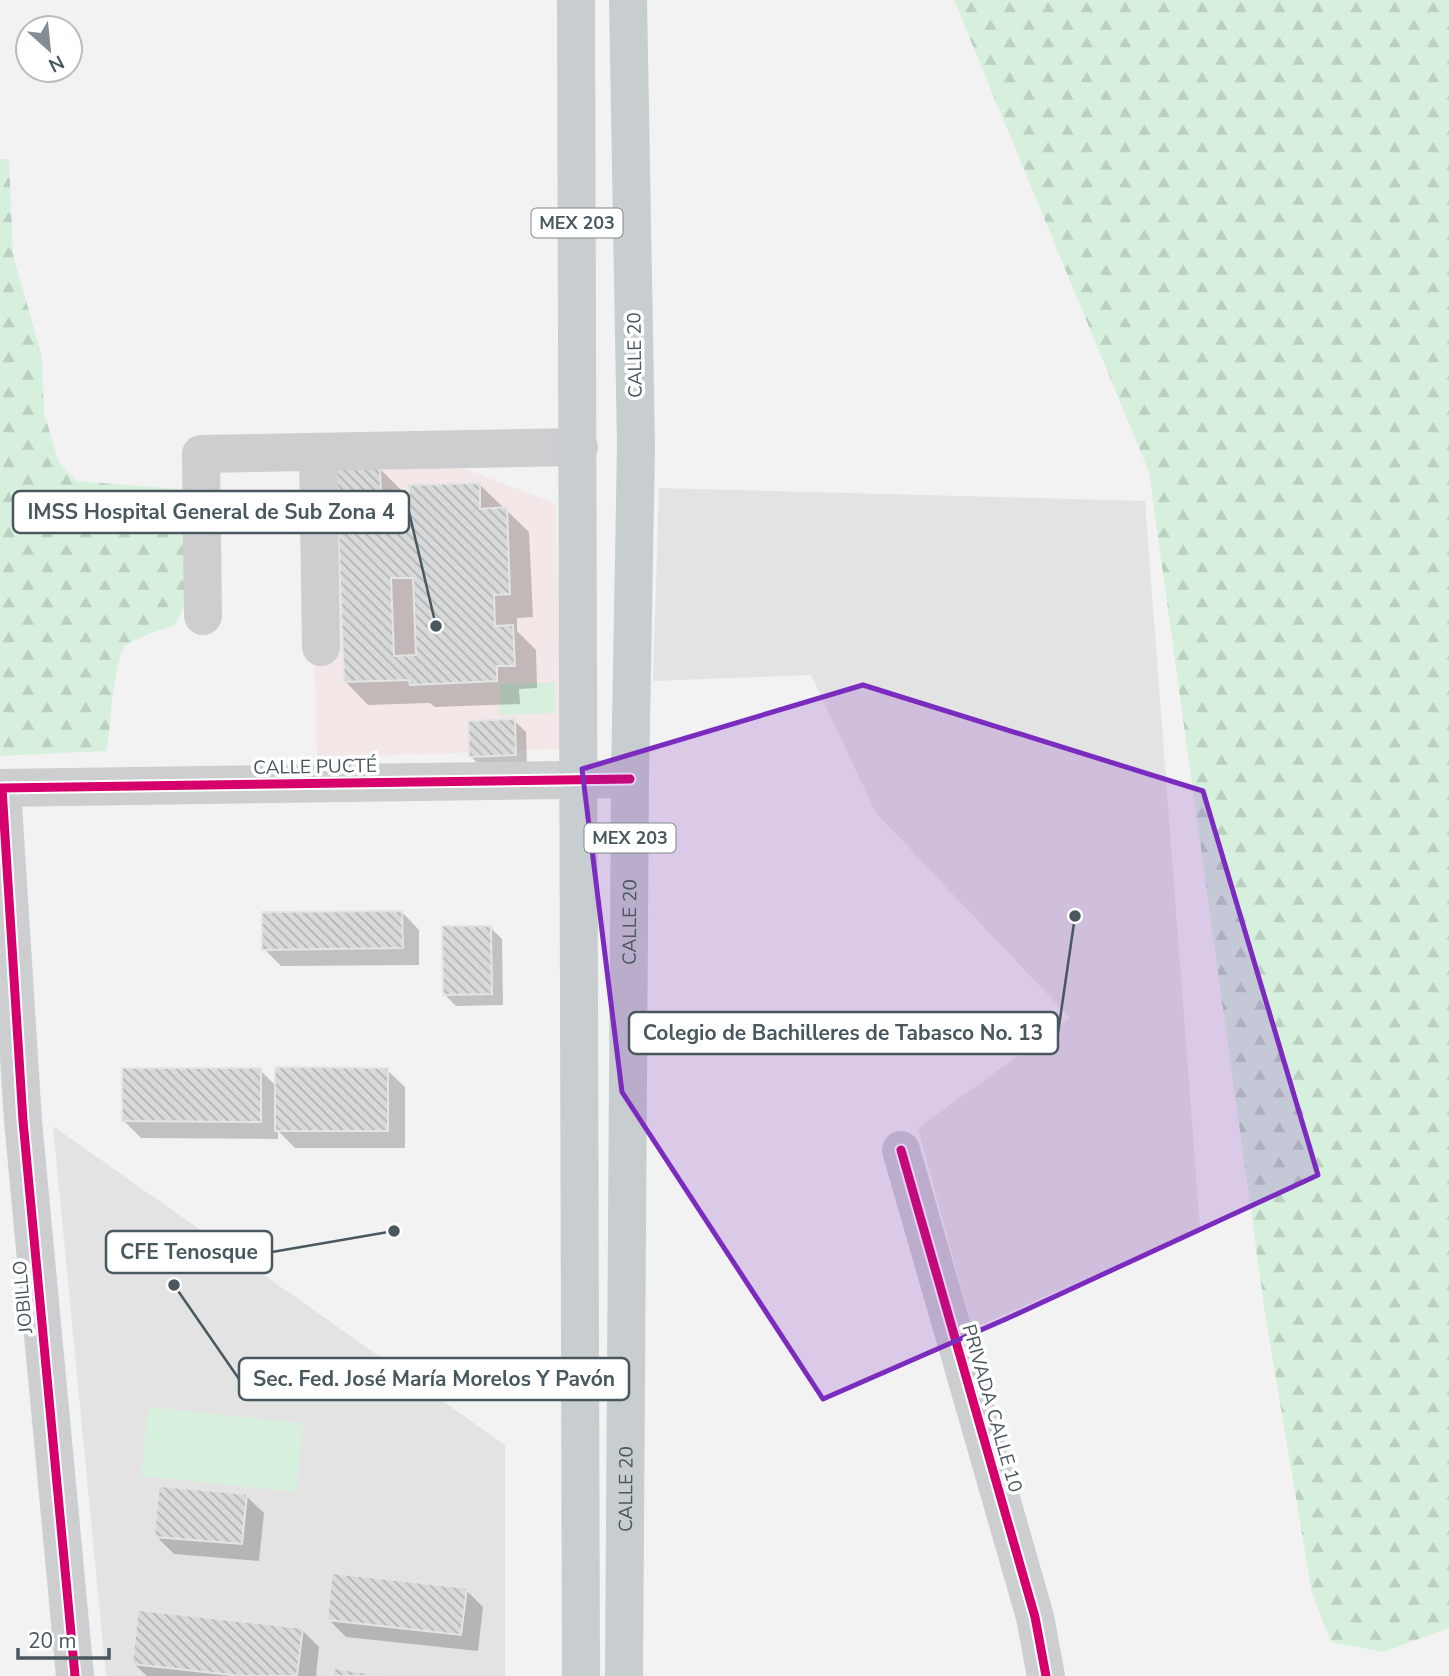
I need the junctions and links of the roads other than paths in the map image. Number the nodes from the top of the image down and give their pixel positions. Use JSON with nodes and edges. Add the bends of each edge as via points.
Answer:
{"nodes":[{"id":1,"x":576,"y":0,"type":"edge"},
{"id":2,"x":628,"y":0,"type":"edge"},
{"id":3,"x":636,"y":446,"type":"junction"},
{"id":4,"x":579,"y":447,"type":"junction"},
{"id":5,"x":318,"y":452,"type":"junction"},
{"id":6,"x":203,"y":616,"type":"dead end"},
{"id":7,"x":321,"y":647,"type":"dead end"},
{"id":8,"x":630,"y":779,"type":"junction"},
{"id":9,"x":580,"y":780,"type":"junction"},
{"id":10,"x":1,"y":788,"type":"edge"},
{"id":11,"x":901,"y":1150,"type":"dead end"},
{"id":12,"x":580,"y":1488,"type":"junction"},
{"id":13,"x":626,"y":1489,"type":"junction"},
{"id":14,"x":75,"y":1676,"type":"edge"},
{"id":15,"x":582,"y":1676,"type":"edge"},
{"id":16,"x":624,"y":1676,"type":"edge"},
{"id":17,"x":1046,"y":1676,"type":"edge"}],
"edges":[{"from":1,"to":4,"type":"main road","number":"MEX 203"},
{"from":2,"to":3,"type":"main road","name":"CALLE 20","number":"MEX 203"},
{"from":3,"to":4,"type":"main road"},
{"from":3,"to":8,"type":"main road","name":"CALLE 20","number":"MEX 203"},
{"from":4,"to":5,"type":"street"},
{"from":4,"to":9,"type":"main road","number":"MEX 203"},
{"from":5,"to":6,"type":"street","via":[[201,454]]},
{"from":5,"to":7,"type":"street"},
{"from":8,"to":9,"type":"street","name":"CALLE PUCTÉ"},
{"from":8,"to":13,"type":"main road","name":"CALLE 20","number":"MEX 203"},
{"from":9,"to":10,"type":"street","name":"CALLE PUCTÉ"},
{"from":9,"to":12,"type":"main road","number":"MEX 203"},
{"from":10,"to":14,"type":"street","name":"JOBILLO","via":[[23,1121]]},
{"from":11,"to":17,"type":"street","name":"PRIVADA CALLE 10","via":[[1035,1617]]},
{"from":12,"to":13,"type":"main road"},
{"from":12,"to":15,"type":"main road","number":"MEX 203"},
{"from":13,"to":16,"type":"main road","name":"CALLE 20","number":"MEX 203"}]}
